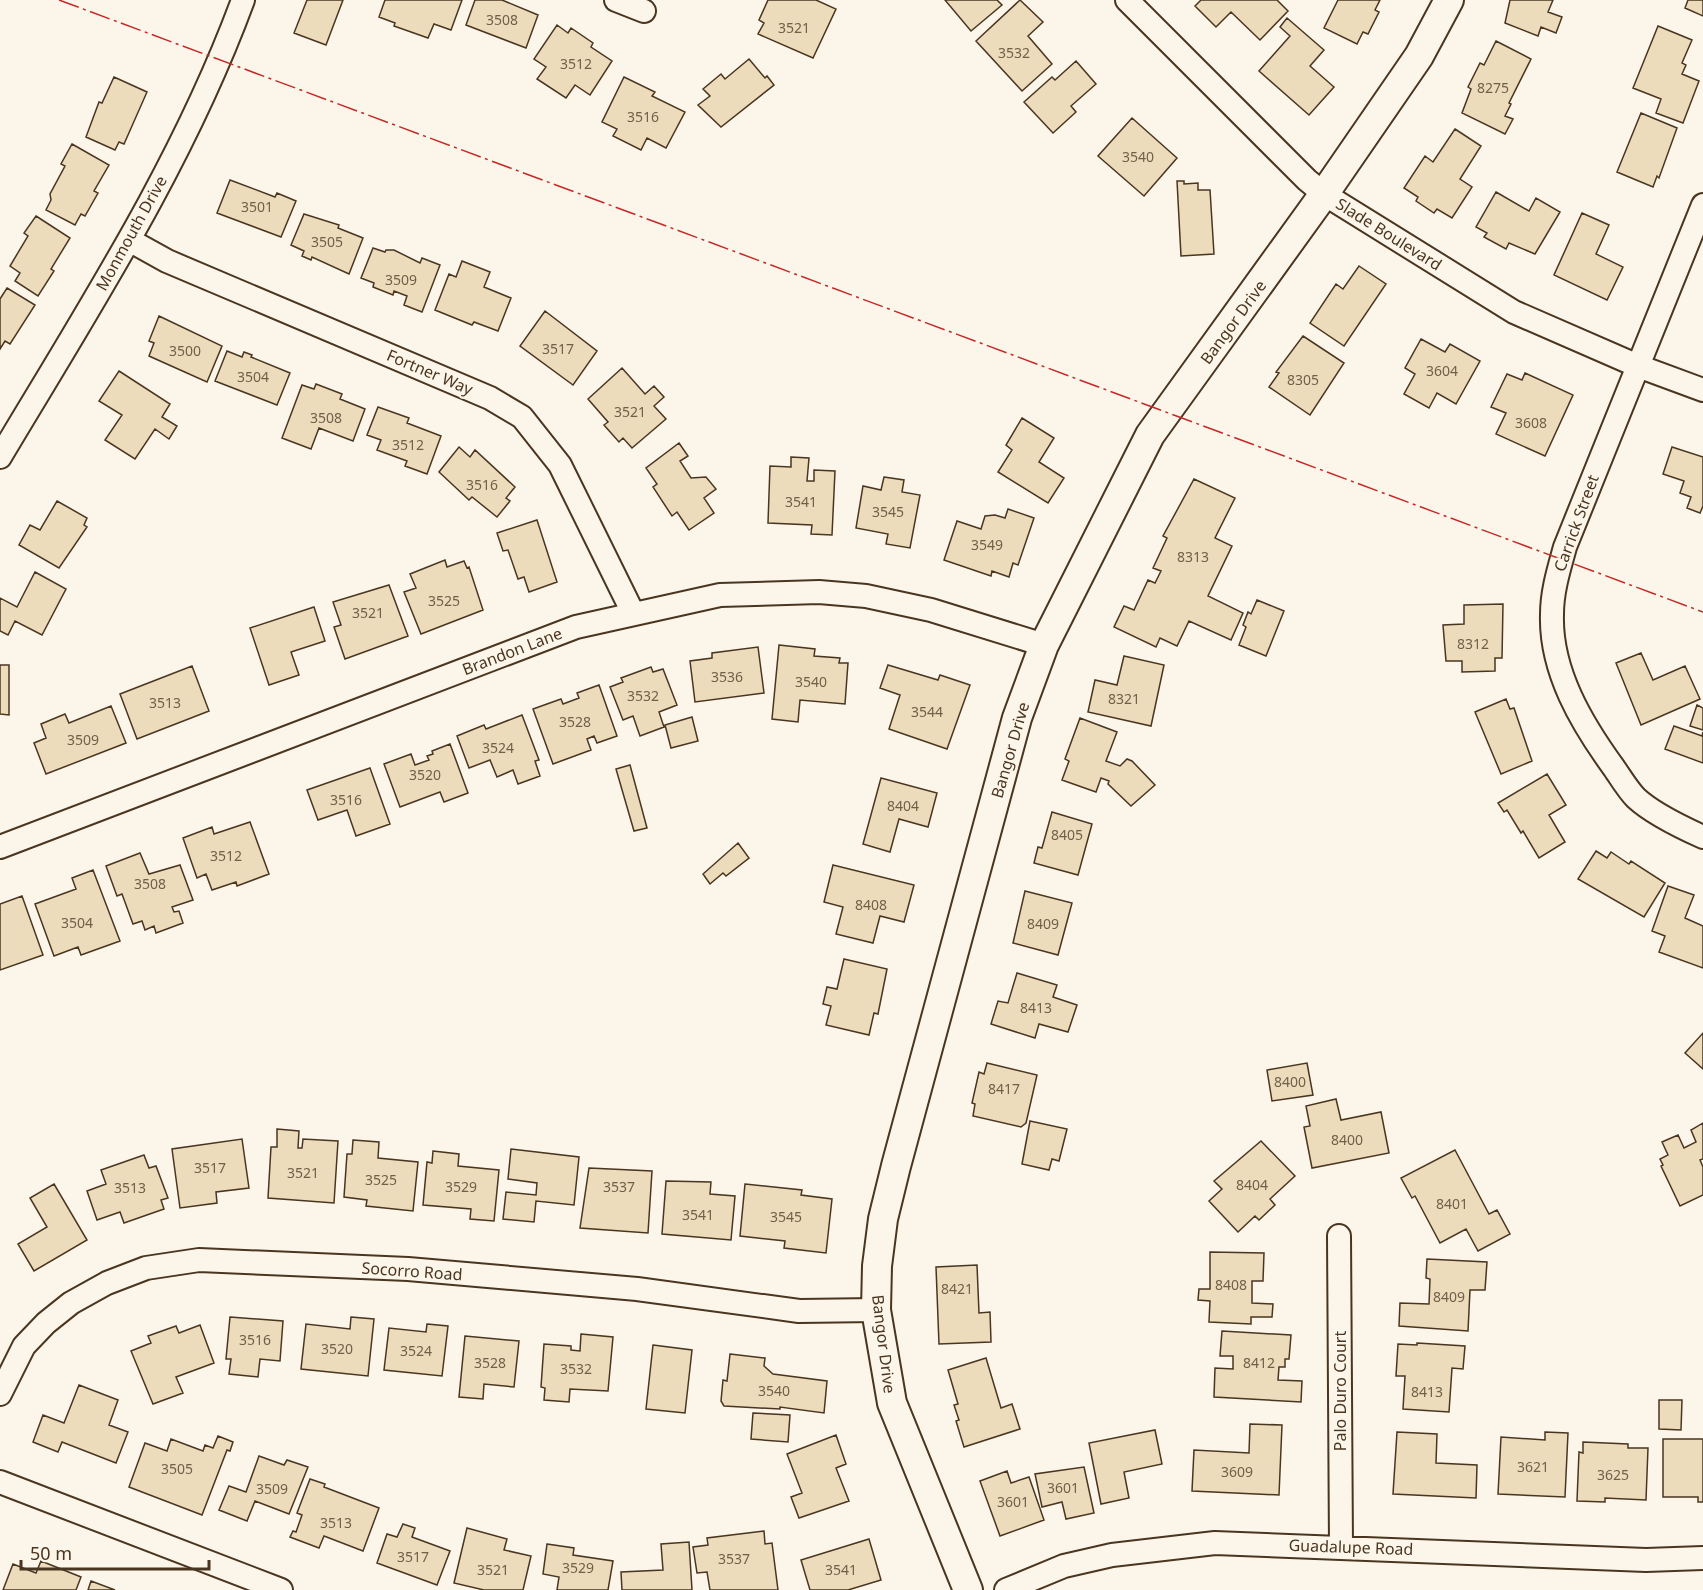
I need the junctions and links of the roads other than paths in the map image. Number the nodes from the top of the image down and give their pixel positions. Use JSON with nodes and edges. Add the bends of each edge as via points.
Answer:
{"nodes":[{"id":1,"x":243,"y":0,"type":"edge"},
{"id":2,"x":616,"y":0,"type":"edge"},
{"id":3,"x":1127,"y":0,"type":"edge"},
{"id":4,"x":1449,"y":0,"type":"edge"},
{"id":5,"x":644,"y":11,"type":"dead end"},
{"id":6,"x":1324,"y":194,"type":"junction"},
{"id":7,"x":1703,"y":205,"type":"edge"},
{"id":8,"x":129,"y":240,"type":"junction"},
{"id":9,"x":1638,"y":366,"type":"junction"},
{"id":10,"x":1703,"y":390,"type":"edge"},
{"id":11,"x":0,"y":457,"type":"edge"},
{"id":12,"x":633,"y":613,"type":"junction"},
{"id":13,"x":1044,"y":645,"type":"junction"},
{"id":14,"x":1703,"y":837,"type":"edge"},
{"id":15,"x":0,"y":847,"type":"edge"},
{"id":16,"x":1339,"y":1236,"type":"dead end"},
{"id":17,"x":876,"y":1310,"type":"junction"},
{"id":18,"x":0,"y":1394,"type":"edge"},
{"id":19,"x":0,"y":1482,"type":"edge"},
{"id":20,"x":1341,"y":1546,"type":"junction"},
{"id":21,"x":1703,"y":1558,"type":"edge"},
{"id":22,"x":281,"y":1590,"type":"edge"},
{"id":23,"x":968,"y":1590,"type":"edge"},
{"id":24,"x":1006,"y":1590,"type":"edge"}],
"edges":[{"from":1,"to":8,"type":"street","name":"Monmouth Drive","via":[[190,127]]},
{"from":2,"to":5,"type":"street"},
{"from":3,"to":6,"type":"street","name":"Slade Boulevard"},
{"from":4,"to":6,"type":"street","name":"Bangor Drive","via":[[1419,56]]},
{"from":6,"to":9,"type":"street","name":"Slade Boulevard","via":[[1514,312]]},
{"from":6,"to":13,"type":"street","name":"Bangor Drive","via":[[1150,435]]},
{"from":7,"to":9,"type":"street","name":"Carrick Street"},
{"from":8,"to":11,"type":"street","name":"Monmouth Drive"},
{"from":8,"to":12,"type":"street","name":"Fortner Way","via":[[167,261],[490,398],[522,417],[560,465]]},
{"from":9,"to":10,"type":"street","name":"Slade Boulevard"},
{"from":9,"to":14,"type":"street","name":"Carrick Street","via":[[1565,547],[1554,591],[1554,646],[1570,697],[1590,735],[1636,798]]},
{"from":12,"to":13,"type":"street","name":"Brandon Lane","via":[[720,595],[819,592],[866,596],[931,610]]},
{"from":12,"to":15,"type":"street","name":"Brandon Lane","via":[[576,627]]},
{"from":13,"to":17,"type":"street","name":"Bangor Drive","via":[[1017,718],[893,1177],[883,1219]]},
{"from":16,"to":20,"type":"street","name":"Palo Duro Court"},
{"from":17,"to":18,"type":"street","name":"Socorro Road","via":[[799,1311],[638,1289],[408,1269],[199,1260],[146,1268],[71,1303],[24,1346]]},
{"from":17,"to":23,"type":"street","name":"Bangor Drive","via":[[892,1403]]},
{"from":19,"to":22,"type":"street"},
{"from":20,"to":21,"type":"street","name":"Guadalupe Road","via":[[1646,1560]]},
{"from":20,"to":24,"type":"street","name":"Guadalupe Road","via":[[1215,1543],[1112,1555],[1064,1566]]}]}
